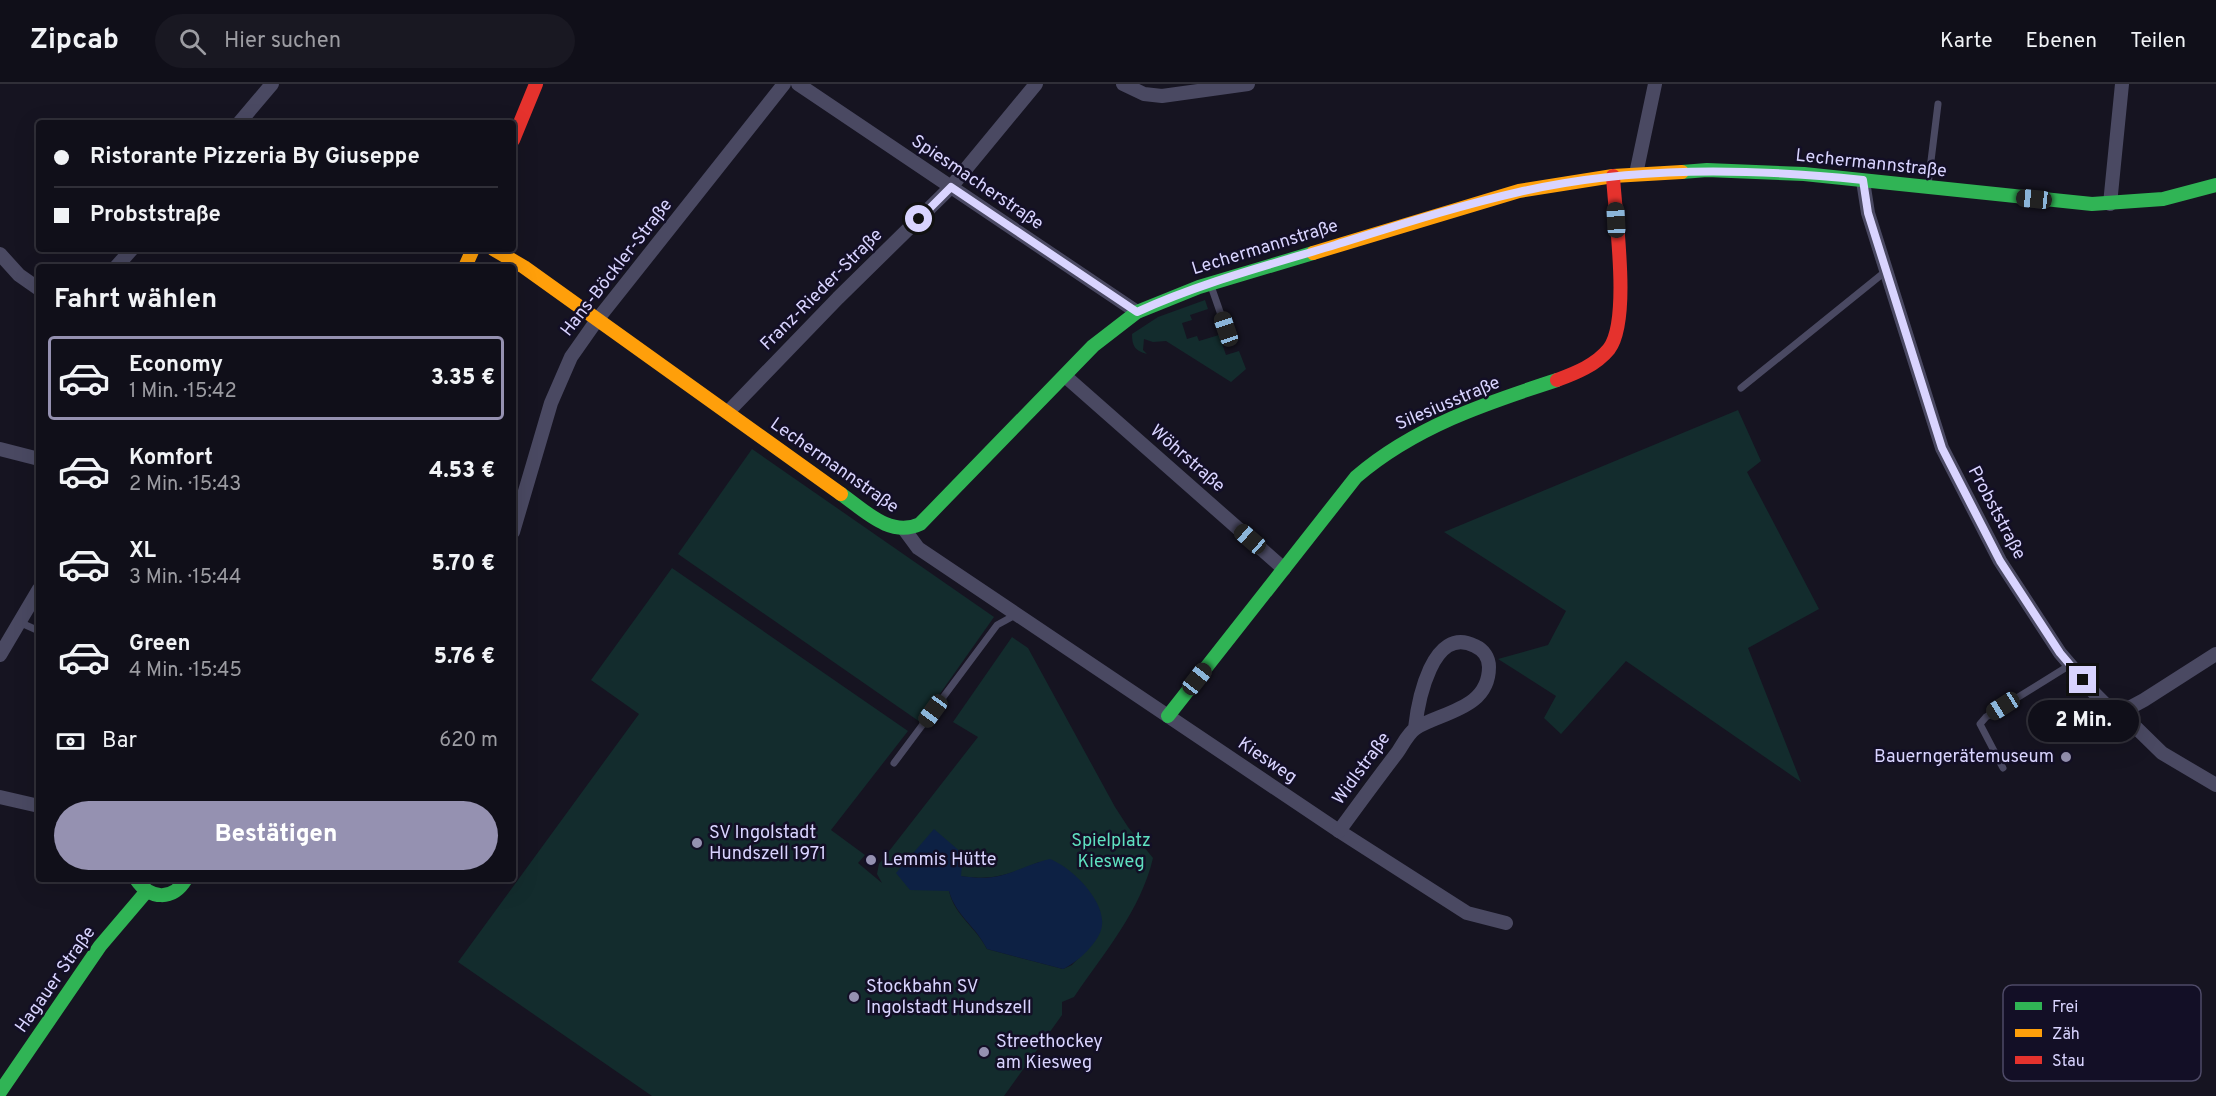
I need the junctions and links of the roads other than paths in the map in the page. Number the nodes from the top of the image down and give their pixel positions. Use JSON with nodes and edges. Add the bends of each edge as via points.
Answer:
{"nodes":[{"id":1,"x":272,"y":84,"type":"edge"},
{"id":2,"x":536,"y":84,"type":"edge"},
{"id":3,"x":784,"y":84,"type":"edge"},
{"id":4,"x":798,"y":84,"type":"edge"},
{"id":5,"x":1036,"y":84,"type":"edge"},
{"id":6,"x":1123,"y":84,"type":"edge"},
{"id":7,"x":1248,"y":84,"type":"edge"},
{"id":8,"x":1655,"y":84,"type":"edge"},
{"id":9,"x":2122,"y":84,"type":"edge"},
{"id":10,"x":1202,"y":86,"type":"edge"},
{"id":11,"x":1938,"y":104,"type":"dead end"},
{"id":12,"x":242,"y":120,"type":"edge"},
{"id":13,"x":516,"y":133,"type":"edge"},
{"id":14,"x":1636,"y":174,"type":"junction"},
{"id":15,"x":1613,"y":176,"type":"junction"},
{"id":16,"x":1863,"y":180,"type":"junction"},
{"id":17,"x":2216,"y":185,"type":"edge"},
{"id":18,"x":951,"y":187,"type":"junction"},
{"id":19,"x":1928,"y":188,"type":"junction"},
{"id":20,"x":2110,"y":204,"type":"junction"},
{"id":21,"x":129,"y":252,"type":"edge"},
{"id":22,"x":498,"y":252,"type":"edge"},
{"id":23,"x":0,"y":254,"type":"edge"},
{"id":24,"x":119,"y":264,"type":"edge"},
{"id":25,"x":1888,"y":270,"type":"junction"},
{"id":26,"x":1210,"y":283,"type":"junction"},
{"id":27,"x":36,"y":287,"type":"edge"},
{"id":28,"x":1137,"y":312,"type":"junction"},
{"id":29,"x":597,"y":320,"type":"junction"},
{"id":30,"x":1226,"y":329,"type":"dead end"},
{"id":31,"x":1065,"y":375,"type":"junction"},
{"id":32,"x":1742,"y":388,"type":"dead end"},
{"id":33,"x":728,"y":412,"type":"junction"},
{"id":34,"x":0,"y":449,"type":"edge"},
{"id":35,"x":36,"y":458,"type":"edge"},
{"id":36,"x":516,"y":522,"type":"edge"},
{"id":37,"x":904,"y":529,"type":"junction"},
{"id":38,"x":1284,"y":568,"type":"junction"},
{"id":39,"x":36,"y":593,"type":"edge"},
{"id":40,"x":1017,"y":614,"type":"junction"},
{"id":41,"x":19,"y":622,"type":"junction"},
{"id":42,"x":36,"y":630,"type":"edge"},
{"id":43,"x":2216,"y":654,"type":"edge"},
{"id":44,"x":0,"y":655,"type":"edge"},
{"id":45,"x":2070,"y":665,"type":"junction"},
{"id":46,"x":2117,"y":709,"type":"junction"},
{"id":47,"x":1168,"y":716,"type":"junction"},
{"id":48,"x":1415,"y":729,"type":"junction"},
{"id":49,"x":894,"y":763,"type":"dead end"},
{"id":50,"x":2003,"y":768,"type":"dead end"},
{"id":51,"x":2216,"y":785,"type":"edge"},
{"id":52,"x":0,"y":797,"type":"edge"},
{"id":53,"x":36,"y":805,"type":"edge"},
{"id":54,"x":1339,"y":831,"type":"junction"},
{"id":55,"x":138,"y":882,"type":"edge"},
{"id":56,"x":184,"y":882,"type":"edge"},
{"id":57,"x":146,"y":892,"type":"junction"},
{"id":58,"x":1506,"y":922,"type":"dead end"},
{"id":59,"x":0,"y":1092,"type":"edge"}],
"edges":[{"from":1,"to":12,"type":"street"},
{"from":2,"to":13,"type":"street"},
{"from":3,"to":29,"type":"street","name":"Hans-Böckler-Straße"},
{"from":4,"to":18,"type":"street","name":"Spiesmacherstraße"},
{"from":5,"to":18,"type":"street","name":"Franz-Rieder-Straße"},
{"from":6,"to":10,"type":"street","via":[[1144,94],[1162,96]]},
{"from":7,"to":10,"type":"street"},
{"from":8,"to":14,"type":"street"},
{"from":9,"to":20,"type":"street"},
{"from":11,"to":19,"type":"lane"},
{"from":14,"to":15,"type":"street","name":"Lechermannstraße"},
{"from":14,"to":16,"type":"street","name":"Lechermannstraße","via":[[1753,170]]},
{"from":15,"to":26,"type":"street","name":"Lechermannstraße","via":[[1519,191],[1462,206]]},
{"from":15,"to":38,"type":"street","name":"Silesiusstraße","via":[[1621,308],[1620,326],[1610,349],[1581,370],[1440,423],[1376,458],[1356,477]]},
{"from":16,"to":19,"type":"street","name":"Lechermannstraße"},
{"from":16,"to":25,"type":"street","name":"Probststraße","via":[[1868,213]]},
{"from":17,"to":20,"type":"street","name":"Lechermannstraße","via":[[2163,199]]},
{"from":18,"to":28,"type":"street","name":"Spiesmacherstraße"},
{"from":18,"to":33,"type":"street","name":"Franz-Rieder-Straße"},
{"from":19,"to":20,"type":"street","name":"Lechermannstraße"},
{"from":21,"to":24,"type":"street"},
{"from":22,"to":29,"type":"street","name":"Lechermannstraße"},
{"from":23,"to":27,"type":"street"},
{"from":25,"to":32,"type":"lane"},
{"from":25,"to":45,"type":"street","name":"Probststraße","via":[[1942,448],[2000,561]]},
{"from":26,"to":28,"type":"street","name":"Lechermannstraße"},
{"from":26,"to":30,"type":"lane"},
{"from":28,"to":31,"type":"street","name":"Lechermannstraße","via":[[1093,346]]},
{"from":29,"to":33,"type":"street","name":"Lechermannstraße"},
{"from":29,"to":36,"type":"street","name":"Hans-Böckler-Straße","via":[[571,357],[551,403]]},
{"from":31,"to":37,"type":"street","name":"Lechermannstraße","via":[[926,521]]},
{"from":31,"to":38,"type":"street","name":"Wöhrstraße"},
{"from":33,"to":37,"type":"street","name":"Lechermannstraße","via":[[882,523]]},
{"from":34,"to":35,"type":"street"},
{"from":37,"to":40,"type":"street","name":"Kiesweg","via":[[918,548]]},
{"from":38,"to":47,"type":"street","name":"Silesiusstraße"},
{"from":39,"to":41,"type":"street"},
{"from":40,"to":47,"type":"street","name":"Kiesweg"},
{"from":40,"to":49,"type":"lane","via":[[997,626]]},
{"from":41,"to":42,"type":"lane"},
{"from":41,"to":44,"type":"street"},
{"from":43,"to":46,"type":"street","via":[[2144,700]]},
{"from":45,"to":46,"type":"street","name":"Probststraße","via":[[2105,704]]},
{"from":45,"to":50,"type":"lane","via":[[1980,724]]},
{"from":46,"to":51,"type":"street","name":"Probststraße","via":[[2162,753]]},
{"from":47,"to":54,"type":"street","name":"Kiesweg"},
{"from":48,"to":48,"type":"street","name":"Widlstraße","via":[[1473,701],[1489,674],[1484,651],[1464,642],[1450,644],[1441,653],[1423,684]]},
{"from":48,"to":54,"type":"street","name":"Widlstraße"},
{"from":52,"to":53,"type":"street"},
{"from":54,"to":58,"type":"street","name":"Kiesweg","via":[[1467,913]]},
{"from":55,"to":57,"type":"street"},
{"from":56,"to":57,"type":"street","via":[[171,895],[159,897]]},
{"from":57,"to":59,"type":"street","name":"Hagauer Straße","via":[[100,946]]}]}
